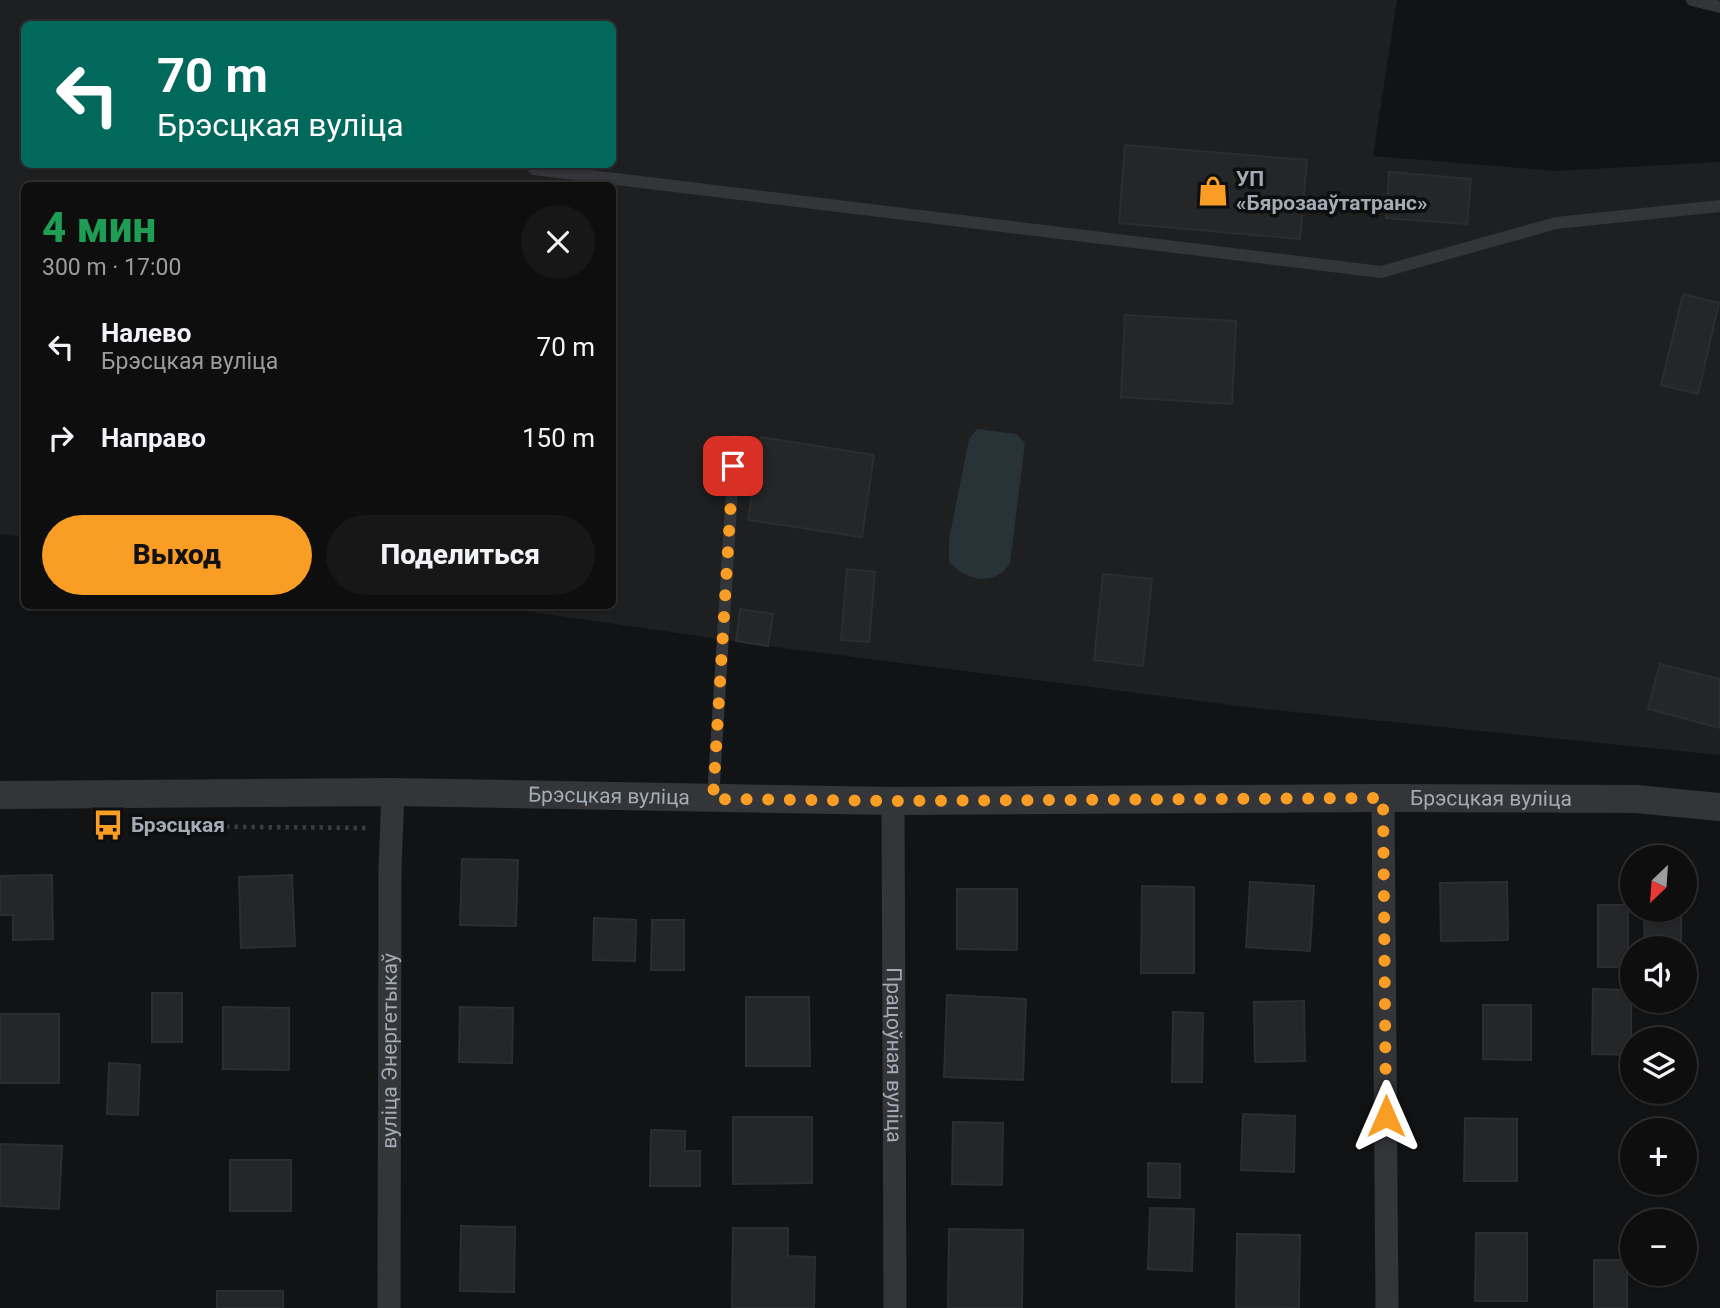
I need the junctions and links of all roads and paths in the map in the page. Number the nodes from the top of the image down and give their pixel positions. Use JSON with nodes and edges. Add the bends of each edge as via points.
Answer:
{"nodes":[{"id":1,"x":1692,"y":0,"type":"edge"},
{"id":2,"x":1720,"y":8,"type":"edge"},
{"id":3,"x":534,"y":169,"type":"dead end"},
{"id":4,"x":1720,"y":206,"type":"edge"},
{"id":5,"x":734,"y":442,"type":"dead end"},
{"id":6,"x":394,"y":792,"type":"junction"},
{"id":7,"x":0,"y":795,"type":"edge"},
{"id":8,"x":1383,"y":798,"type":"junction"},
{"id":9,"x":713,"y":799,"type":"junction"},
{"id":10,"x":893,"y":801,"type":"junction"},
{"id":11,"x":1720,"y":807,"type":"edge"},
{"id":12,"x":135,"y":825,"type":"dead end"},
{"id":13,"x":392,"y":828,"type":"junction"},
{"id":14,"x":389,"y":1308,"type":"edge"},
{"id":15,"x":895,"y":1308,"type":"edge"},
{"id":16,"x":1387,"y":1308,"type":"edge"}],
"edges":[{"from":1,"to":2,"type":"lane"},
{"from":3,"to":4,"type":"lane","via":[[1381,272],[1556,223]]},
{"from":5,"to":9,"type":"lane"},
{"from":6,"to":7,"type":"street","name":"Брэсцкая вуліца"},
{"from":6,"to":9,"type":"street","name":"Брэсцкая вуліца"},
{"from":6,"to":13,"type":"street","name":"вуліца Энергетыкаў"},
{"from":8,"to":10,"type":"street","name":"Брэсцкая вуліца"},
{"from":8,"to":11,"type":"street","name":"Брэсцкая вуліца","via":[[1636,799]]},
{"from":8,"to":16,"type":"street"},
{"from":9,"to":10,"type":"street","name":"Брэсцкая вуліца"},
{"from":10,"to":15,"type":"street","name":"Працоўная вуліца"},
{"from":12,"to":13,"type":"path"},
{"from":13,"to":14,"type":"street","name":"вуліца Энергетыкаў"}]}
